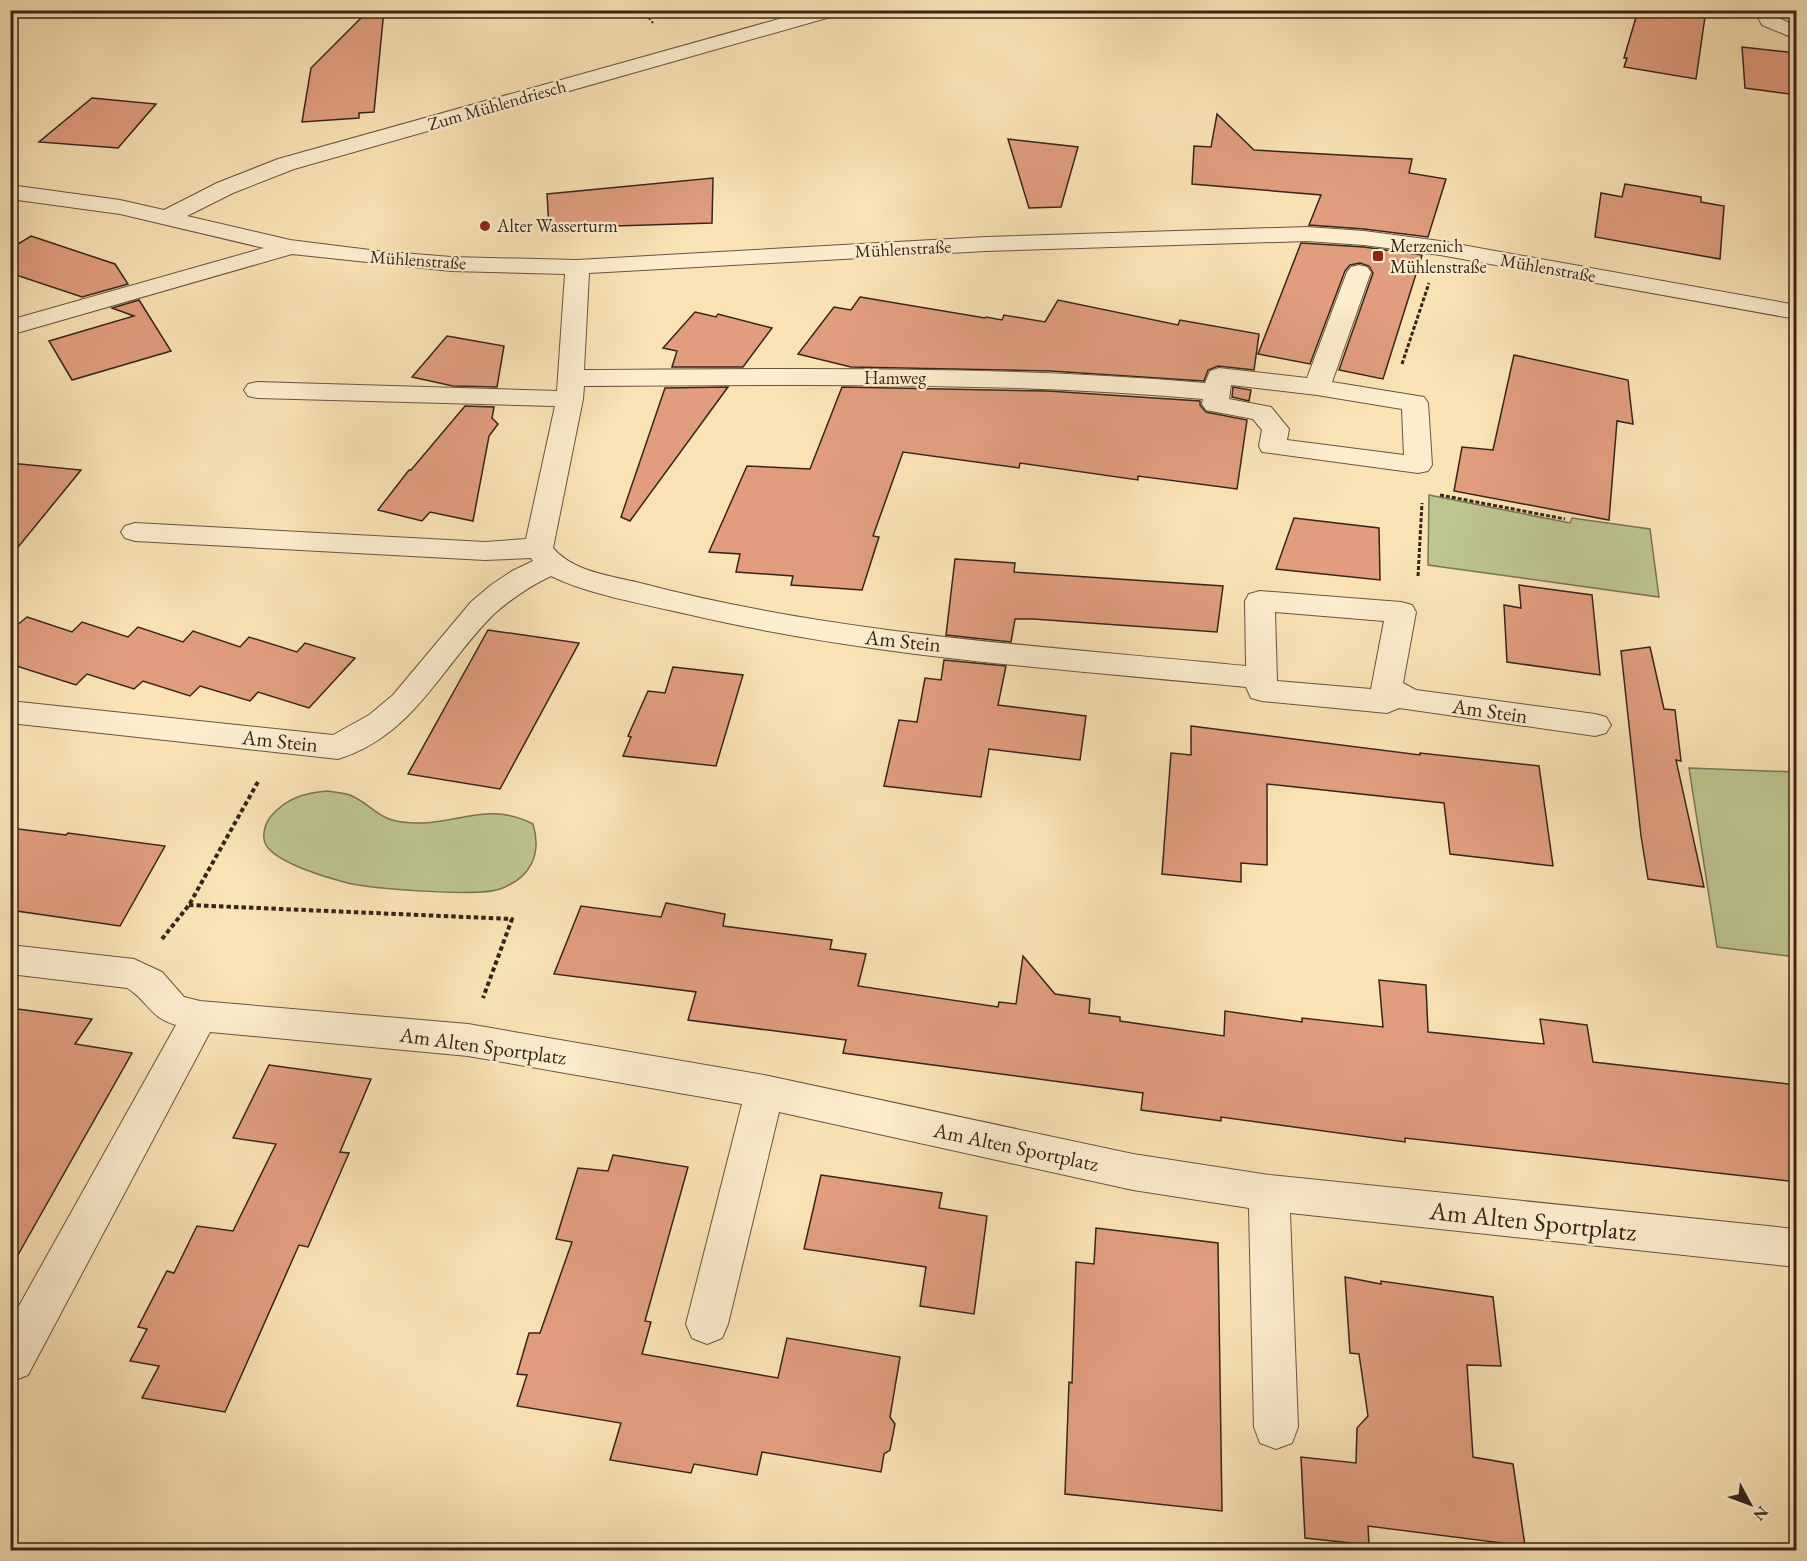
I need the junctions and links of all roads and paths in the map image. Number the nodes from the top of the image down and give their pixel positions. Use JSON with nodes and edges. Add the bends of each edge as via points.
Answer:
{"nodes":[{"id":1,"x":834,"y":10,"type":"edge"},
{"id":2,"x":1763,"y":10,"type":"edge"},
{"id":3,"x":1797,"y":33,"type":"edge"},
{"id":4,"x":10,"y":192,"type":"edge"},
{"id":5,"x":167,"y":218,"type":"junction"},
{"id":6,"x":290,"y":247,"type":"junction"},
{"id":7,"x":1440,"y":248,"type":"junction"},
{"id":8,"x":578,"y":267,"type":"junction"},
{"id":9,"x":1359,"y":272,"type":"dead end"},
{"id":10,"x":1797,"y":312,"type":"edge"},
{"id":11,"x":10,"y":328,"type":"edge"},
{"id":12,"x":1317,"y":387,"type":"junction"},
{"id":13,"x":572,"y":389,"type":"junction"},
{"id":14,"x":257,"y":390,"type":"dead end"},
{"id":15,"x":1216,"y":392,"type":"junction"},
{"id":16,"x":1390,"y":399,"type":"junction"},
{"id":17,"x":1433,"y":493,"type":"dead end"},
{"id":18,"x":1565,"y":519,"type":"dead end"},
{"id":19,"x":135,"y":532,"type":"dead end"},
{"id":20,"x":545,"y":556,"type":"junction"},
{"id":21,"x":1261,"y":678,"type":"junction"},
{"id":22,"x":1386,"y":691,"type":"junction"},
{"id":23,"x":10,"y":712,"type":"edge"},
{"id":24,"x":1595,"y":725,"type":"dead end"},
{"id":25,"x":262,"y":774,"type":"dead end"},
{"id":26,"x":189,"y":905,"type":"junction"},
{"id":27,"x":10,"y":959,"type":"edge"},
{"id":28,"x":134,"y":974,"type":"junction"},
{"id":29,"x":201,"y":1016,"type":"junction"},
{"id":30,"x":468,"y":1040,"type":"junction"},
{"id":31,"x":764,"y":1092,"type":"junction"},
{"id":32,"x":1269,"y":1193,"type":"junction"},
{"id":33,"x":1797,"y":1248,"type":"edge"},
{"id":34,"x":707,"y":1324,"type":"dead end"},
{"id":35,"x":13,"y":1360,"type":"dead end"},
{"id":36,"x":1276,"y":1427,"type":"dead end"}],
"edges":[{"from":1,"to":5,"type":"street","name":"Zum Mühlendriesch","via":[[286,164],[202,198]]},
{"from":2,"to":3,"type":"street","via":[[1769,21]]},
{"from":4,"to":5,"type":"street","name":"Mühlenstraße","via":[[120,207]]},
{"from":5,"to":6,"type":"street","name":"Mühlenstraße"},
{"from":6,"to":8,"type":"street","name":"Mühlenstraße","via":[[451,264]]},
{"from":6,"to":11,"type":"street"},
{"from":7,"to":8,"type":"street","name":"Mühlenstraße","via":[[1353,237],[1252,234]]},
{"from":7,"to":10,"type":"street","name":"Mühlenstraße"},
{"from":7,"to":16,"type":"path"},
{"from":8,"to":13,"type":"street"},
{"from":9,"to":12,"type":"street"},
{"from":12,"to":15,"type":"street","via":[[1219,376]]},
{"from":12,"to":16,"type":"street"},
{"from":13,"to":14,"type":"street"},
{"from":13,"to":15,"type":"street","name":"Hamweg","via":[[1058,379]]},
{"from":13,"to":20,"type":"street"},
{"from":15,"to":16,"type":"street","via":[[1215,404],[1262,413],[1276,429],[1272,446],[1417,466],[1415,403]]},
{"from":17,"to":18,"type":"path"},
{"from":19,"to":20,"type":"street","name":"Am Stein"},
{"from":20,"to":21,"type":"street","name":"Am Stein","via":[[566,572],[712,611],[836,633]]},
{"from":20,"to":23,"type":"street","name":"Am Stein","via":[[482,609],[404,703],[380,723],[338,747]]},
{"from":21,"to":22,"type":"street","name":"Am Stein","via":[[1262,690],[1387,702]]},
{"from":21,"to":22,"type":"street","via":[[1260,601],[1401,612]]},
{"from":22,"to":24,"type":"street","name":"Am Stein","via":[[1409,700]]},
{"from":25,"to":26,"type":"path"},
{"from":26,"to":28,"type":"path"},
{"from":26,"to":30,"type":"path","via":[[512,919]]},
{"from":27,"to":28,"type":"street"},
{"from":28,"to":29,"type":"street","name":"Am Alten Sportplatz","via":[[149,983],[172,1010]]},
{"from":29,"to":30,"type":"street","name":"Am Alten Sportplatz"},
{"from":29,"to":35,"type":"street"},
{"from":30,"to":31,"type":"street","name":"Am Alten Sportplatz"},
{"from":31,"to":32,"type":"street","name":"Am Alten Sportplatz","via":[[1133,1172]]},
{"from":31,"to":34,"type":"street"},
{"from":32,"to":33,"type":"street","name":"Am Alten Sportplatz"},
{"from":32,"to":36,"type":"street"}]}
